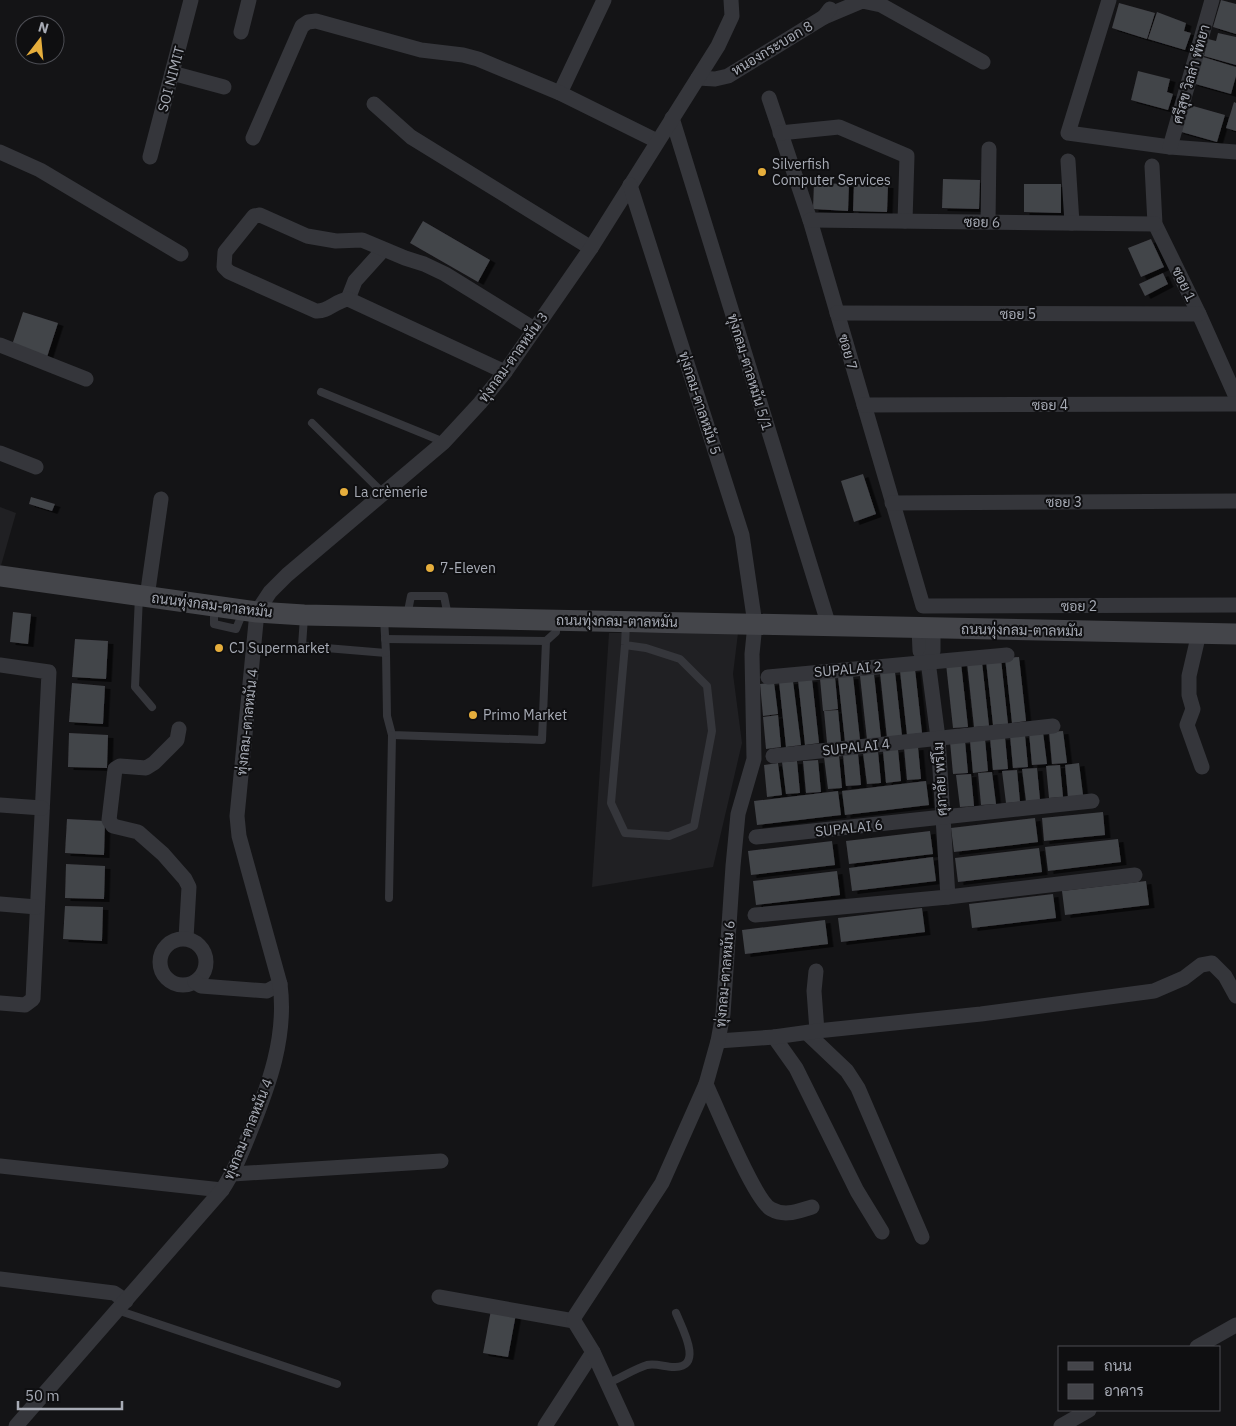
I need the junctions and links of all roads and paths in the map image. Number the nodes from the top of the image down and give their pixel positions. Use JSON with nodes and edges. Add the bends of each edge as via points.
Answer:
{"nodes":[{"id":1,"x":192,"y":0,"type":"edge"},
{"id":2,"x":249,"y":0,"type":"edge"},
{"id":3,"x":604,"y":0,"type":"edge"},
{"id":4,"x":731,"y":0,"type":"edge"},
{"id":5,"x":838,"y":0,"type":"edge"},
{"id":6,"x":1109,"y":0,"type":"edge"},
{"id":7,"x":1212,"y":0,"type":"edge"},
{"id":8,"x":824,"y":17,"type":"junction"},
{"id":9,"x":240,"y":32,"type":"dead end"},
{"id":10,"x":983,"y":62,"type":"dead end"},
{"id":11,"x":172,"y":73,"type":"junction"},
{"id":12,"x":698,"y":78,"type":"junction"},
{"id":13,"x":224,"y":87,"type":"dead end"},
{"id":14,"x":560,"y":93,"type":"junction"},
{"id":15,"x":769,"y":98,"type":"dead end"},
{"id":16,"x":374,"y":104,"type":"dead end"},
{"id":17,"x":672,"y":118,"type":"junction"},
{"id":18,"x":780,"y":133,"type":"junction"},
{"id":19,"x":254,"y":138,"type":"dead end"},
{"id":20,"x":657,"y":141,"type":"junction"},
{"id":21,"x":1170,"y":147,"type":"junction"},
{"id":22,"x":989,"y":149,"type":"dead end"},
{"id":23,"x":0,"y":152,"type":"edge"},
{"id":24,"x":1236,"y":152,"type":"edge"},
{"id":25,"x":150,"y":157,"type":"dead end"},
{"id":26,"x":1068,"y":161,"type":"dead end"},
{"id":27,"x":1152,"y":166,"type":"dead end"},
{"id":28,"x":630,"y":185,"type":"junction"},
{"id":29,"x":810,"y":220,"type":"junction"},
{"id":30,"x":905,"y":221,"type":"junction"},
{"id":31,"x":988,"y":222,"type":"junction"},
{"id":32,"x":1072,"y":223,"type":"junction"},
{"id":33,"x":1155,"y":224,"type":"junction"},
{"id":34,"x":591,"y":248,"type":"junction"},
{"id":35,"x":382,"y":250,"type":"junction"},
{"id":36,"x":181,"y":254,"type":"dead end"},
{"id":37,"x":348,"y":299,"type":"junction"},
{"id":38,"x":837,"y":314,"type":"junction"},
{"id":39,"x":1199,"y":314,"type":"junction"},
{"id":40,"x":534,"y":329,"type":"junction"},
{"id":41,"x":0,"y":345,"type":"edge"},
{"id":42,"x":505,"y":372,"type":"junction"},
{"id":43,"x":86,"y":379,"type":"dead end"},
{"id":44,"x":321,"y":392,"type":"dead end"},
{"id":45,"x":1236,"y":397,"type":"edge"},
{"id":46,"x":1236,"y":404,"type":"edge"},
{"id":47,"x":864,"y":405,"type":"junction"},
{"id":48,"x":312,"y":423,"type":"dead end"},
{"id":49,"x":444,"y":442,"type":"junction"},
{"id":50,"x":0,"y":453,"type":"edge"},
{"id":51,"x":36,"y":467,"type":"dead end"},
{"id":52,"x":383,"y":493,"type":"junction"},
{"id":53,"x":161,"y":499,"type":"dead end"},
{"id":54,"x":1236,"y":501,"type":"edge"},
{"id":55,"x":892,"y":503,"type":"junction"},
{"id":56,"x":0,"y":576,"type":"edge"},
{"id":57,"x":143,"y":597,"type":"junction"},
{"id":58,"x":1236,"y":605,"type":"edge"},
{"id":59,"x":923,"y":606,"type":"joint"},
{"id":60,"x":250,"y":612,"type":"junction"},
{"id":61,"x":304,"y":615,"type":"junction"},
{"id":62,"x":384,"y":616,"type":"junction"},
{"id":63,"x":556,"y":620,"type":"junction"},
{"id":64,"x":627,"y":621,"type":"junction"},
{"id":65,"x":756,"y":624,"type":"junction"},
{"id":66,"x":476,"y":625,"type":"junction"},
{"id":67,"x":829,"y":626,"type":"junction"},
{"id":68,"x":926,"y":628,"type":"junction"},
{"id":69,"x":1199,"y":633,"type":"junction"},
{"id":70,"x":1236,"y":634,"type":"edge"},
{"id":71,"x":385,"y":639,"type":"junction"},
{"id":72,"x":476,"y":640,"type":"junction"},
{"id":73,"x":546,"y":641,"type":"junction"},
{"id":74,"x":624,"y":645,"type":"junction"},
{"id":75,"x":386,"y":653,"type":"junction"},
{"id":76,"x":1007,"y":655,"type":"dead end"},
{"id":77,"x":928,"y":661,"type":"junction"},
{"id":78,"x":0,"y":665,"type":"edge"},
{"id":79,"x":768,"y":677,"type":"dead end"},
{"id":80,"x":152,"y":707,"type":"dead end"},
{"id":81,"x":1053,"y":726,"type":"dead end"},
{"id":82,"x":179,"y":730,"type":"dead end"},
{"id":83,"x":392,"y":735,"type":"junction"},
{"id":84,"x":938,"y":738,"type":"junction"},
{"id":85,"x":773,"y":756,"type":"dead end"},
{"id":86,"x":1202,"y":767,"type":"dead end"},
{"id":87,"x":1092,"y":801,"type":"dead end"},
{"id":88,"x":0,"y":805,"type":"edge"},
{"id":89,"x":42,"y":808,"type":"junction"},
{"id":90,"x":942,"y":818,"type":"junction"},
{"id":91,"x":756,"y":837,"type":"dead end"},
{"id":92,"x":1135,"y":875,"type":"dead end"},
{"id":93,"x":948,"y":896,"type":"junction"},
{"id":94,"x":389,"y":898,"type":"dead end"},
{"id":95,"x":0,"y":904,"type":"edge"},
{"id":96,"x":38,"y":907,"type":"junction"},
{"id":97,"x":755,"y":915,"type":"dead end"},
{"id":98,"x":186,"y":938,"type":"junction"},
{"id":99,"x":816,"y":971,"type":"dead end"},
{"id":100,"x":195,"y":982,"type":"junction"},
{"id":101,"x":280,"y":984,"type":"junction"},
{"id":102,"x":1236,"y":996,"type":"edge"},
{"id":103,"x":0,"y":1003,"type":"edge"},
{"id":104,"x":812,"y":1032,"type":"junction"},
{"id":105,"x":774,"y":1037,"type":"junction"},
{"id":106,"x":718,"y":1042,"type":"junction"},
{"id":107,"x":706,"y":1084,"type":"junction"},
{"id":108,"x":441,"y":1161,"type":"dead end"},
{"id":109,"x":0,"y":1166,"type":"edge"},
{"id":110,"x":233,"y":1174,"type":"junction"},
{"id":111,"x":222,"y":1190,"type":"junction"},
{"id":112,"x":812,"y":1207,"type":"dead end"},
{"id":113,"x":882,"y":1232,"type":"dead end"},
{"id":114,"x":922,"y":1237,"type":"dead end"},
{"id":115,"x":0,"y":1280,"type":"edge"},
{"id":116,"x":439,"y":1297,"type":"dead end"},
{"id":117,"x":121,"y":1306,"type":"junction"},
{"id":118,"x":676,"y":1313,"type":"dead end"},
{"id":119,"x":574,"y":1321,"type":"junction"},
{"id":120,"x":1236,"y":1325,"type":"edge"},
{"id":121,"x":1199,"y":1346,"type":"edge"},
{"id":122,"x":593,"y":1352,"type":"junction"},
{"id":123,"x":608,"y":1383,"type":"junction"},
{"id":124,"x":338,"y":1384,"type":"dead end"},
{"id":125,"x":1087,"y":1411,"type":"edge"},
{"id":126,"x":16,"y":1426,"type":"edge"},
{"id":127,"x":546,"y":1426,"type":"edge"},
{"id":128,"x":627,"y":1426,"type":"edge"},
{"id":129,"x":1061,"y":1426,"type":"edge"}],
"edges":[{"from":1,"to":11,"type":"street","name":"SOI NIMIT"},
{"from":2,"to":9,"type":"street"},
{"from":3,"to":14,"type":"street"},
{"from":4,"to":12,"type":"street","name":"ทุ่งกลม-ตาลหมัน 3","via":[[732,16]]},
{"from":5,"to":8,"type":"street","name":"หนองกระบอก 8"},
{"from":6,"to":21,"type":"street","via":[[1068,133]]},
{"from":7,"to":21,"type":"street","name":"ศรีสุข วิลล่า พัทยา"},
{"from":8,"to":10,"type":"street","via":[[862,2],[881,5]]},
{"from":8,"to":12,"type":"street","name":"หนองกระบอก 8","via":[[728,76]]},
{"from":11,"to":13,"type":"street"},
{"from":11,"to":25,"type":"street","name":"SOI NIMIT"},
{"from":12,"to":17,"type":"street","name":"ทุ่งกลม-ตาลหมัน 3"},
{"from":14,"to":19,"type":"street","via":[[471,57],[421,50],[316,21],[308,22],[302,26]]},
{"from":14,"to":20,"type":"street"},
{"from":15,"to":18,"type":"street","name":"ซอย 7"},
{"from":16,"to":34,"type":"street","via":[[411,137]]},
{"from":17,"to":20,"type":"street","name":"ทุ่งกลม-ตาลหมัน 3"},
{"from":17,"to":67,"type":"street","name":"ทุ่งกลม-ตาลหมัน 5/1"},
{"from":18,"to":29,"type":"street","name":"ซอย 7"},
{"from":18,"to":30,"type":"street","via":[[839,127],[907,156]]},
{"from":20,"to":28,"type":"street","name":"ทุ่งกลม-ตาลหมัน 3"},
{"from":21,"to":24,"type":"street"},
{"from":22,"to":31,"type":"street"},
{"from":23,"to":36,"type":"street","via":[[40,170]]},
{"from":26,"to":32,"type":"street"},
{"from":27,"to":33,"type":"street","name":"ซอย 1"},
{"from":28,"to":34,"type":"street","name":"ทุ่งกลม-ตาลหมัน 3"},
{"from":28,"to":65,"type":"street","name":"ทุ่งกลม-ตาลหมัน 5","via":[[742,536]]},
{"from":29,"to":30,"type":"street","name":"ซอย 6"},
{"from":29,"to":38,"type":"street","name":"ซอย 7"},
{"from":30,"to":31,"type":"street","name":"ซอย 6"},
{"from":31,"to":32,"type":"street","name":"ซอย 6"},
{"from":32,"to":33,"type":"street","name":"ซอย 6"},
{"from":33,"to":39,"type":"street","name":"ซอย 1"},
{"from":34,"to":40,"type":"street","name":"ทุ่งกลม-ตาลหมัน 3"},
{"from":35,"to":37,"type":"street","via":[[355,281]]},
{"from":35,"to":37,"type":"street","via":[[362,240],[336,241],[307,236],[260,215],[254,216],[225,252],[224,266],[229,272],[316,311],[322,312],[340,300]]},
{"from":35,"to":40,"type":"street","via":[[445,274]]},
{"from":37,"to":42,"type":"street"},
{"from":38,"to":39,"type":"street","name":"ซอย 5"},
{"from":38,"to":47,"type":"street","name":"ซอย 7"},
{"from":39,"to":45,"type":"street","name":"ซอย 1"},
{"from":40,"to":42,"type":"street","name":"ทุ่งกลม-ตาลหมัน 3"},
{"from":41,"to":43,"type":"street"},
{"from":42,"to":49,"type":"street","name":"ทุ่งกลม-ตาลหมัน 3"},
{"from":44,"to":49,"type":"lane"},
{"from":46,"to":47,"type":"street","name":"ซอย 4"},
{"from":47,"to":55,"type":"street","name":"ซอย 7"},
{"from":48,"to":52,"type":"lane"},
{"from":49,"to":52,"type":"street","name":"ทุ่งกลม-ตาลหมัน 3"},
{"from":50,"to":51,"type":"street"},
{"from":52,"to":60,"type":"street","name":"ทุ่งกลม-ตาลหมัน 3","via":[[286,575]]},
{"from":53,"to":57,"type":"street"},
{"from":54,"to":55,"type":"street","name":"ซอย 3"},
{"from":55,"to":59,"type":"street","name":"ซอย 7"},
{"from":56,"to":57,"type":"street","name":"ถนนทุ่งกลม-ตาลหมัน"},
{"from":57,"to":60,"type":"street","name":"ถนนทุ่งกลม-ตาลหมัน"},
{"from":57,"to":80,"type":"lane","via":[[134,687]]},
{"from":58,"to":59,"type":"street","name":"ซอย 2"},
{"from":60,"to":61,"type":"street","name":"ถนนทุ่งกลม-ตาลหมัน"},
{"from":60,"to":101,"type":"street","name":"ทุ่งกลม-ตาลหมัน 4","via":[[237,816],[239,836]]},
{"from":61,"to":62,"type":"street","name":"ถนนทุ่งกลม-ตาลหมัน"},
{"from":61,"to":75,"type":"lane","via":[[302,646]]},
{"from":62,"to":66,"type":"street","name":"ถนนทุ่งกลม-ตาลหมัน","via":[[448,618]]},
{"from":62,"to":71,"type":"lane"},
{"from":63,"to":64,"type":"street","name":"ถนนทุ่งกลม-ตาลหมัน"},
{"from":63,"to":66,"type":"street","name":"ถนนทุ่งกลม-ตาลหมัน"},
{"from":63,"to":73,"type":"lane","via":[[556,632]]},
{"from":64,"to":65,"type":"street","name":"ถนนทุ่งกลม-ตาลหมัน"},
{"from":64,"to":74,"type":"lane"},
{"from":65,"to":67,"type":"street","name":"ถนนทุ่งกลม-ตาลหมัน"},
{"from":65,"to":106,"type":"street","name":"ทุ่งกลม-ตาลหมัน 6","via":[[752,662],[754,759],[738,814],[723,1014]]},
{"from":66,"to":72,"type":"lane"},
{"from":67,"to":68,"type":"street","name":"ถนนทุ่งกลม-ตาลหมัน"},
{"from":68,"to":69,"type":"street","name":"ถนนทุ่งกลม-ตาลหมัน"},
{"from":68,"to":77,"type":"street","name":"ศุภาลัย พรีโม","via":[[933,651]]},
{"from":69,"to":70,"type":"street","name":"ถนนทุ่งกลม-ตาลหมัน"},
{"from":69,"to":86,"type":"street","via":[[1189,676],[1193,709],[1187,725]]},
{"from":71,"to":72,"type":"lane"},
{"from":71,"to":75,"type":"lane"},
{"from":72,"to":73,"type":"lane"},
{"from":73,"to":83,"type":"lane","via":[[542,740]]},
{"from":74,"to":74,"type":"lane","via":[[611,802],[625,833],[670,836],[694,826],[712,731],[707,686],[680,659]]},
{"from":75,"to":83,"type":"lane","via":[[387,716]]},
{"from":76,"to":77,"type":"street","name":"SUPALAI 2"},
{"from":77,"to":79,"type":"street","name":"SUPALAI 2"},
{"from":77,"to":84,"type":"street","name":"ศุภาลัย พรีโม"},
{"from":78,"to":89,"type":"street","via":[[49,672]]},
{"from":81,"to":84,"type":"street","name":"SUPALAI 4"},
{"from":82,"to":98,"type":"street","via":[[177,740],[154,764],[146,768],[120,766],[115,769],[109,820],[113,826],[138,832],[185,879],[189,887]]},
{"from":83,"to":94,"type":"lane"},
{"from":84,"to":85,"type":"street","name":"SUPALAI 4"},
{"from":84,"to":90,"type":"street","name":"ศุภาลัย พรีโม"},
{"from":87,"to":90,"type":"street","name":"SUPALAI 6"},
{"from":88,"to":89,"type":"street"},
{"from":89,"to":96,"type":"street"},
{"from":90,"to":91,"type":"street","name":"SUPALAI 6"},
{"from":90,"to":93,"type":"street","name":"ศุภาลัย พรีโม"},
{"from":92,"to":93,"type":"street"},
{"from":93,"to":97,"type":"street"},
{"from":95,"to":96,"type":"street"},
{"from":96,"to":103,"type":"street","via":[[33,999],[25,1005]]},
{"from":98,"to":100,"type":"street","via":[[202,948],[206,956],[202,976]]},
{"from":98,"to":100,"type":"street","via":[[168,943],[159,958],[160,967],[163,975],[178,985]]},
{"from":99,"to":104,"type":"street"},
{"from":100,"to":101,"type":"street","via":[[201,986],[267,990]]},
{"from":101,"to":110,"type":"street","name":"ทุ่งกลม-ตาลหมัน 4","via":[[282,1021],[271,1076]]},
{"from":102,"to":104,"type":"street","via":[[1212,963],[1154,991]]},
{"from":104,"to":105,"type":"street"},
{"from":104,"to":114,"type":"street","via":[[858,1088]]},
{"from":105,"to":106,"type":"street"},
{"from":105,"to":113,"type":"street","via":[[796,1068],[857,1191]]},
{"from":106,"to":107,"type":"street","name":"ทุ่งกลม-ตาลหมัน 6"},
{"from":107,"to":112,"type":"street","via":[[763,1202],[770,1209],[788,1214]]},
{"from":107,"to":119,"type":"street","name":"ทุ่งกลม-ตาลหมัน 6","via":[[662,1183]]},
{"from":108,"to":110,"type":"street"},
{"from":109,"to":111,"type":"street"},
{"from":110,"to":111,"type":"street","name":"ทุ่งกลม-ตาลหมัน 4"},
{"from":111,"to":117,"type":"street","name":"ทุ่งกลม-ตาลหมัน 4"},
{"from":115,"to":117,"type":"street","via":[[114,1294]]},
{"from":116,"to":119,"type":"street"},
{"from":117,"to":124,"type":"lane"},
{"from":117,"to":126,"type":"street","name":"ทุ่งกลม-ตาลหมัน 4"},
{"from":118,"to":123,"type":"lane","via":[[691,1352],[686,1363],[676,1367],[648,1365]]},
{"from":119,"to":122,"type":"street"},
{"from":120,"to":121,"type":"street"},
{"from":122,"to":123,"type":"street"},
{"from":122,"to":127,"type":"street"},
{"from":123,"to":128,"type":"street"},
{"from":125,"to":129,"type":"street"}]}
